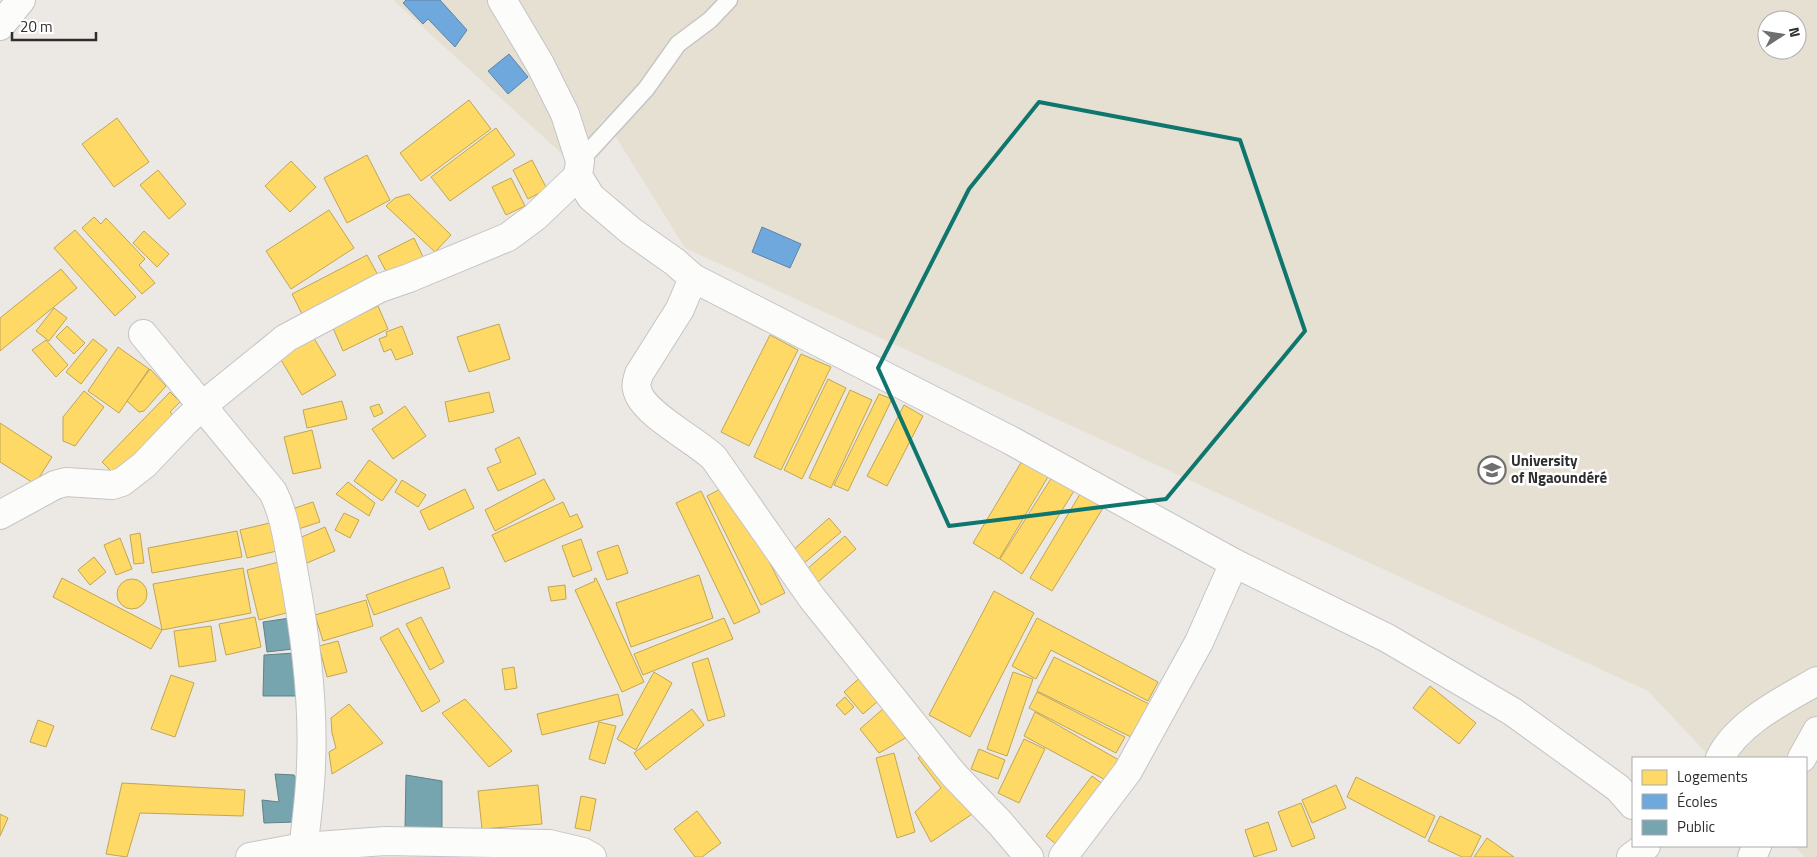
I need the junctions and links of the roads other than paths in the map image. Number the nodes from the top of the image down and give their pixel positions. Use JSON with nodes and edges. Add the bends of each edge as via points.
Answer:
{"nodes":[{"id":1,"x":21,"y":0,"type":"edge"},
{"id":2,"x":502,"y":0,"type":"edge"},
{"id":3,"x":729,"y":0,"type":"edge"},
{"id":4,"x":0,"y":26,"type":"edge"},
{"id":5,"x":579,"y":168,"type":"junction"},
{"id":6,"x":693,"y":278,"type":"junction"},
{"id":7,"x":142,"y":334,"type":"dead end"},
{"id":8,"x":202,"y":406,"type":"junction"},
{"id":9,"x":0,"y":515,"type":"edge"},
{"id":10,"x":1234,"y":563,"type":"junction"},
{"id":11,"x":1817,"y":681,"type":"edge"},
{"id":12,"x":1817,"y":731,"type":"edge"},
{"id":13,"x":1720,"y":757,"type":"edge"},
{"id":14,"x":1803,"y":757,"type":"edge"},
{"id":15,"x":1632,"y":804,"type":"edge"},
{"id":16,"x":1645,"y":847,"type":"edge"},
{"id":17,"x":302,"y":852,"type":"edge"},
{"id":18,"x":250,"y":857,"type":"edge"},
{"id":19,"x":592,"y":857,"type":"edge"},
{"id":20,"x":1029,"y":857,"type":"edge"},
{"id":21,"x":1063,"y":857,"type":"edge"},
{"id":22,"x":1631,"y":857,"type":"edge"}],
"edges":[{"from":1,"to":4,"type":"street"},
{"from":2,"to":5,"type":"street","via":[[540,64],[564,114]]},
{"from":3,"to":5,"type":"lane","via":[[710,20],[678,44],[646,89]]},
{"from":5,"to":6,"type":"street","via":[[591,197]]},
{"from":5,"to":8,"type":"street","via":[[535,217],[508,237],[380,288],[286,338]]},
{"from":6,"to":10,"type":"street","via":[[1010,440]]},
{"from":6,"to":20,"type":"street","via":[[680,310],[636,383],[644,404],[714,458],[812,598],[953,774]]},
{"from":7,"to":8,"type":"street"},
{"from":8,"to":9,"type":"street","via":[[144,466],[122,482],[112,485],[66,482]]},
{"from":8,"to":17,"type":"street","via":[[273,492],[281,508],[306,658],[311,766]]},
{"from":10,"to":15,"type":"street","via":[[1386,638],[1513,712],[1618,788]]},
{"from":10,"to":21,"type":"street","via":[[1199,642],[1128,771]]},
{"from":11,"to":13,"type":"street","via":[[1743,729]]},
{"from":12,"to":14,"type":"street"},
{"from":16,"to":22,"type":"street"},
{"from":17,"to":18,"type":"street"},
{"from":17,"to":19,"type":"street","via":[[385,841],[549,844]]}]}
